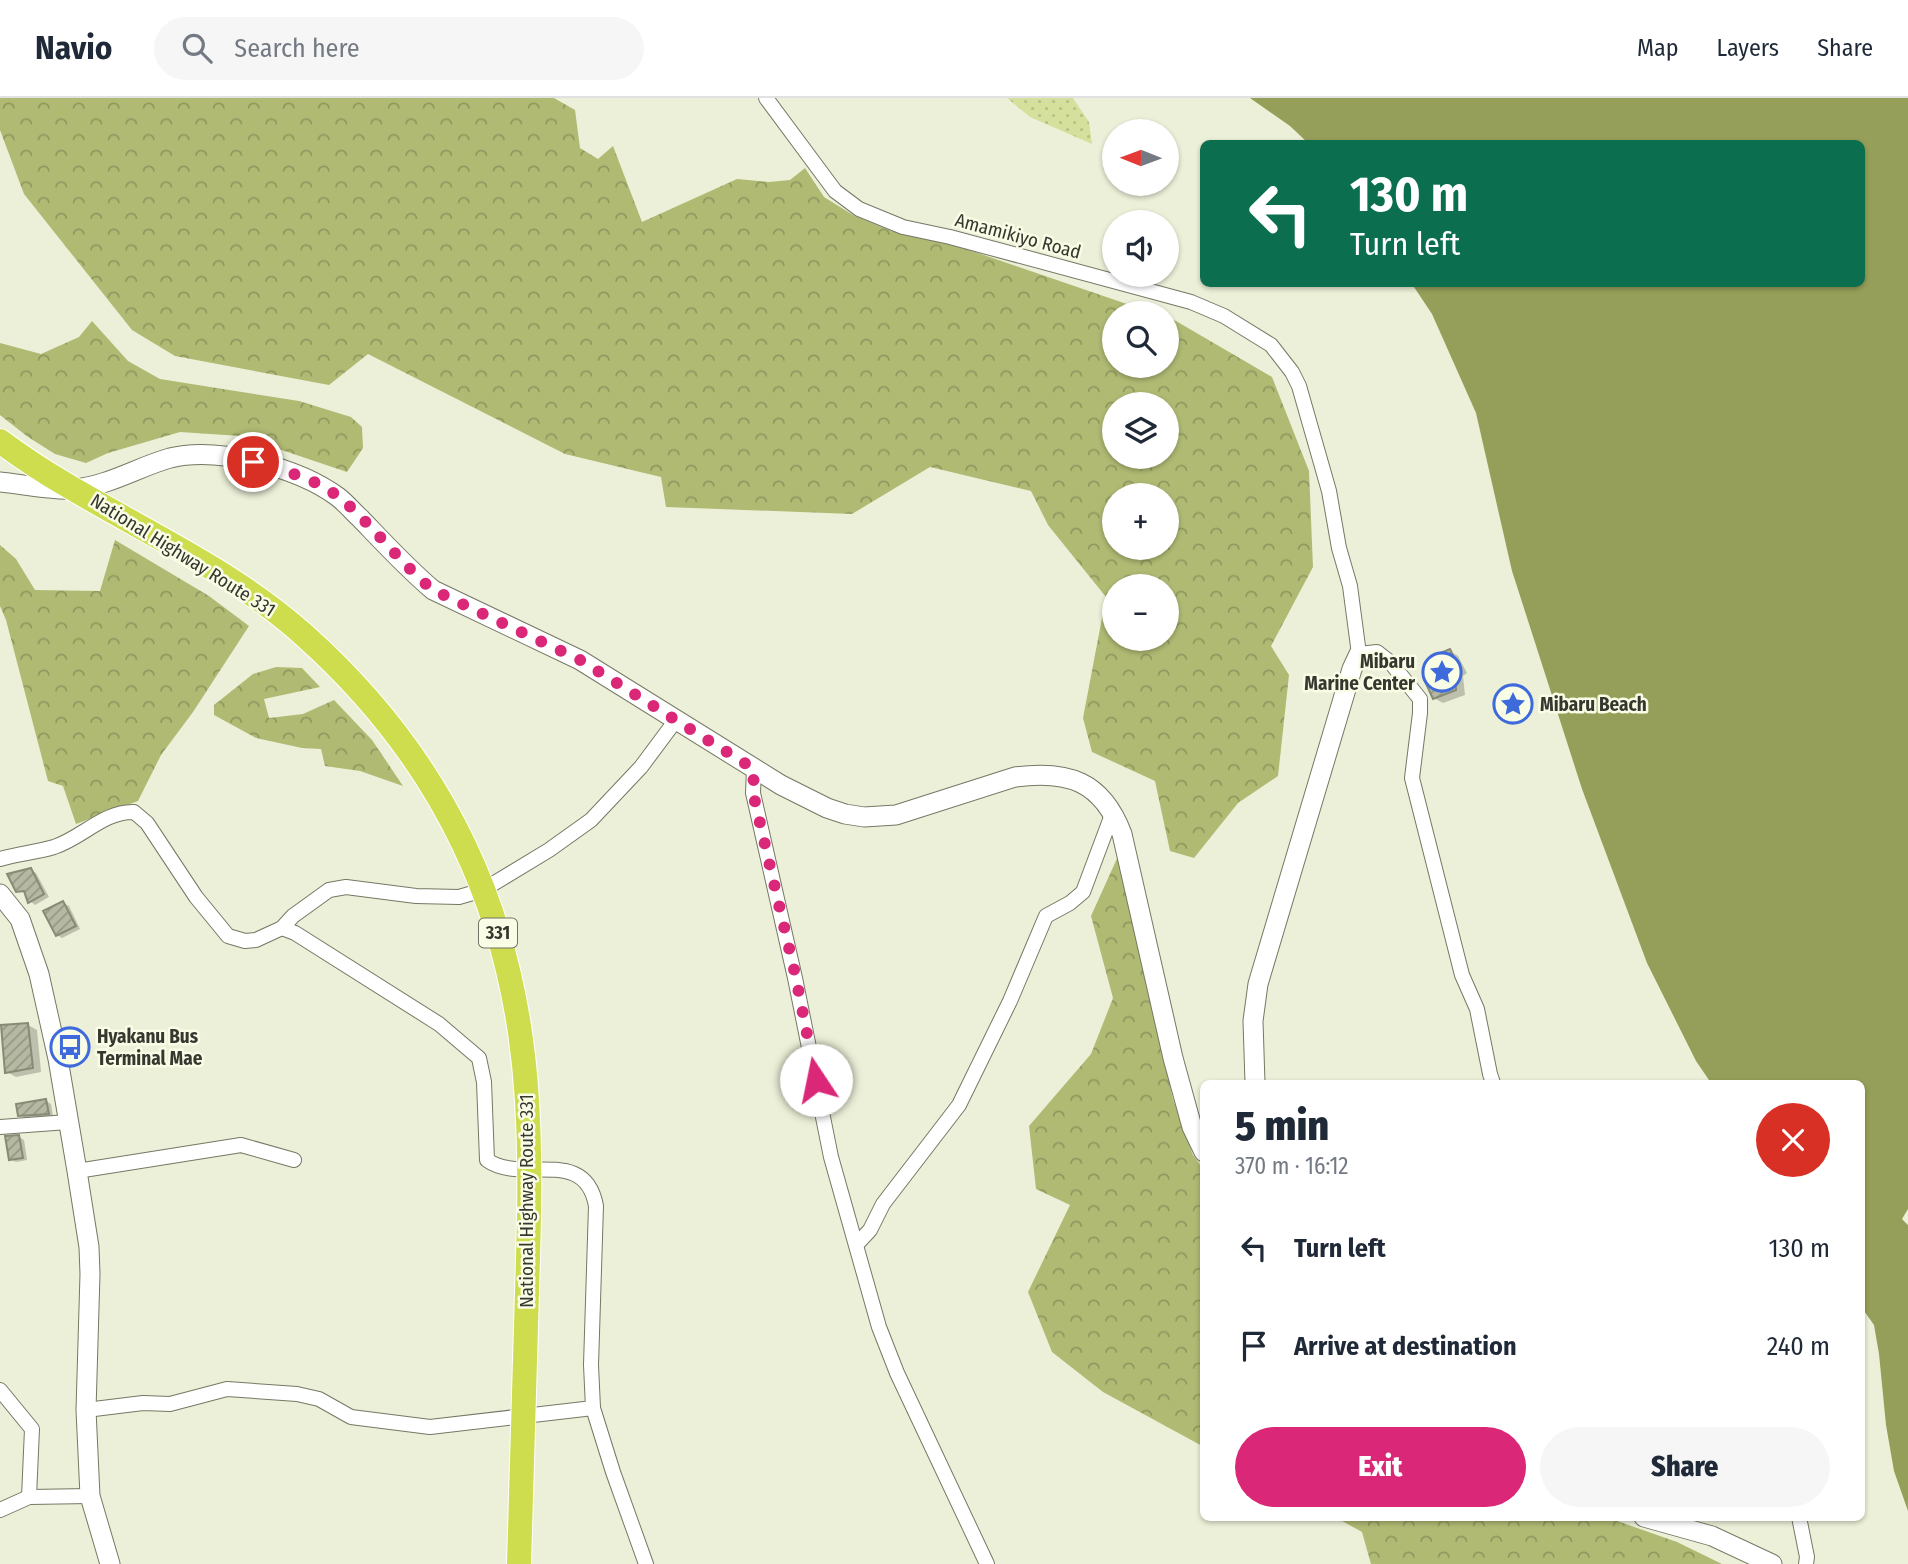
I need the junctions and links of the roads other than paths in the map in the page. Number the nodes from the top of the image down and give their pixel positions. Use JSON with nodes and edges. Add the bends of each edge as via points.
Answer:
{"nodes":[{"id":1,"x":766,"y":98,"type":"edge"},
{"id":2,"x":4,"y":444,"type":"edge"},
{"id":3,"x":0,"y":482,"type":"edge"},
{"id":4,"x":74,"y":489,"type":"junction"},
{"id":5,"x":1359,"y":654,"type":"junction"},
{"id":6,"x":676,"y":720,"type":"junction"},
{"id":7,"x":754,"y":769,"type":"junction"},
{"id":8,"x":1114,"y":812,"type":"junction"},
{"id":9,"x":0,"y":859,"type":"edge"},
{"id":10,"x":483,"y":890,"type":"junction"},
{"id":11,"x":0,"y":894,"type":"edge"},
{"id":12,"x":282,"y":928,"type":"junction"},
{"id":13,"x":1255,"y":1080,"type":"edge"},
{"id":14,"x":1492,"y":1080,"type":"edge"},
{"id":15,"x":68,"y":1122,"type":"junction"},
{"id":16,"x":0,"y":1127,"type":"edge"},
{"id":17,"x":1200,"y":1143,"type":"edge"},
{"id":18,"x":294,"y":1160,"type":"dead end"},
{"id":19,"x":530,"y":1168,"type":"junction"},
{"id":20,"x":77,"y":1171,"type":"junction"},
{"id":21,"x":857,"y":1244,"type":"junction"},
{"id":22,"x":0,"y":1390,"type":"edge"},
{"id":23,"x":593,"y":1408,"type":"junction"},
{"id":24,"x":86,"y":1410,"type":"junction"},
{"id":25,"x":524,"y":1415,"type":"junction"},
{"id":26,"x":90,"y":1496,"type":"junction"},
{"id":27,"x":29,"y":1497,"type":"junction"},
{"id":28,"x":0,"y":1510,"type":"edge"},
{"id":29,"x":1658,"y":1521,"type":"edge"},
{"id":30,"x":1799,"y":1521,"type":"edge"},
{"id":31,"x":110,"y":1564,"type":"edge"},
{"id":32,"x":519,"y":1564,"type":"edge"},
{"id":33,"x":646,"y":1564,"type":"edge"},
{"id":34,"x":986,"y":1564,"type":"edge"},
{"id":35,"x":1772,"y":1564,"type":"edge"},
{"id":36,"x":1806,"y":1564,"type":"edge"}],
"edges":[{"from":1,"to":5,"type":"street","name":"Amamikiyo Road","via":[[835,191],[859,209],[903,227],[1191,302],[1270,345],[1293,372],[1329,491]]},
{"from":2,"to":4,"type":"highway","name":"National Highway Route 331","number":"331"},
{"from":3,"to":4,"type":"street"},
{"from":4,"to":6,"type":"street","via":[[174,457],[200,456],[253,462],[310,480],[338,497],[433,590],[580,660]]},
{"from":4,"to":10,"type":"highway","name":"National Highway Route 331","number":"331","via":[[258,598],[304,634],[363,691],[408,748],[451,816]]},
{"from":5,"to":13,"type":"street","via":[[1258,984],[1253,1020]]},
{"from":5,"to":14,"type":"street","via":[[1377,652],[1420,699],[1412,778]]},
{"from":6,"to":7,"type":"street"},
{"from":6,"to":10,"type":"street","via":[[641,767],[591,820]]},
{"from":7,"to":8,"type":"street","via":[[827,808],[864,817],[912,812],[1015,777],[1047,774],[1084,785]]},
{"from":7,"to":21,"type":"street","via":[[753,793],[831,1157]]},
{"from":8,"to":17,"type":"street","via":[[1173,1058]]},
{"from":8,"to":21,"type":"street","via":[[1083,892],[1046,916],[959,1105]]},
{"from":9,"to":12,"type":"street","via":[[53,847],[118,813],[134,812],[147,823],[228,936],[256,940]]},
{"from":10,"to":12,"type":"street","via":[[459,897],[346,887],[329,890]]},
{"from":10,"to":19,"type":"highway","name":"National Highway Route 331","number":"331","via":[[516,1009]]},
{"from":11,"to":15,"type":"street","via":[[20,919],[38,974]]},
{"from":12,"to":19,"type":"street","via":[[439,1024],[479,1058],[487,1160],[505,1168]]},
{"from":15,"to":16,"type":"street"},
{"from":15,"to":20,"type":"street"},
{"from":18,"to":20,"type":"street","via":[[241,1145]]},
{"from":19,"to":23,"type":"street","via":[[584,1178],[594,1196]]},
{"from":19,"to":25,"type":"highway","name":"National Highway Route 331","number":"331"},
{"from":20,"to":24,"type":"street","via":[[89,1247]]},
{"from":21,"to":34,"type":"street","via":[[879,1328],[897,1373]]},
{"from":22,"to":27,"type":"street","via":[[32,1429]]},
{"from":23,"to":25,"type":"street"},
{"from":23,"to":33,"type":"street"},
{"from":24,"to":25,"type":"street","via":[[170,1404],[227,1389],[298,1394],[320,1399],[351,1417],[411,1426]]},
{"from":24,"to":26,"type":"street"},
{"from":25,"to":32,"type":"highway","name":"National Highway Route 331","number":"331"},
{"from":26,"to":27,"type":"street"},
{"from":26,"to":31,"type":"street"},
{"from":27,"to":28,"type":"street"},
{"from":29,"to":35,"type":"street","via":[[1712,1536]]},
{"from":30,"to":36,"type":"street"}]}
